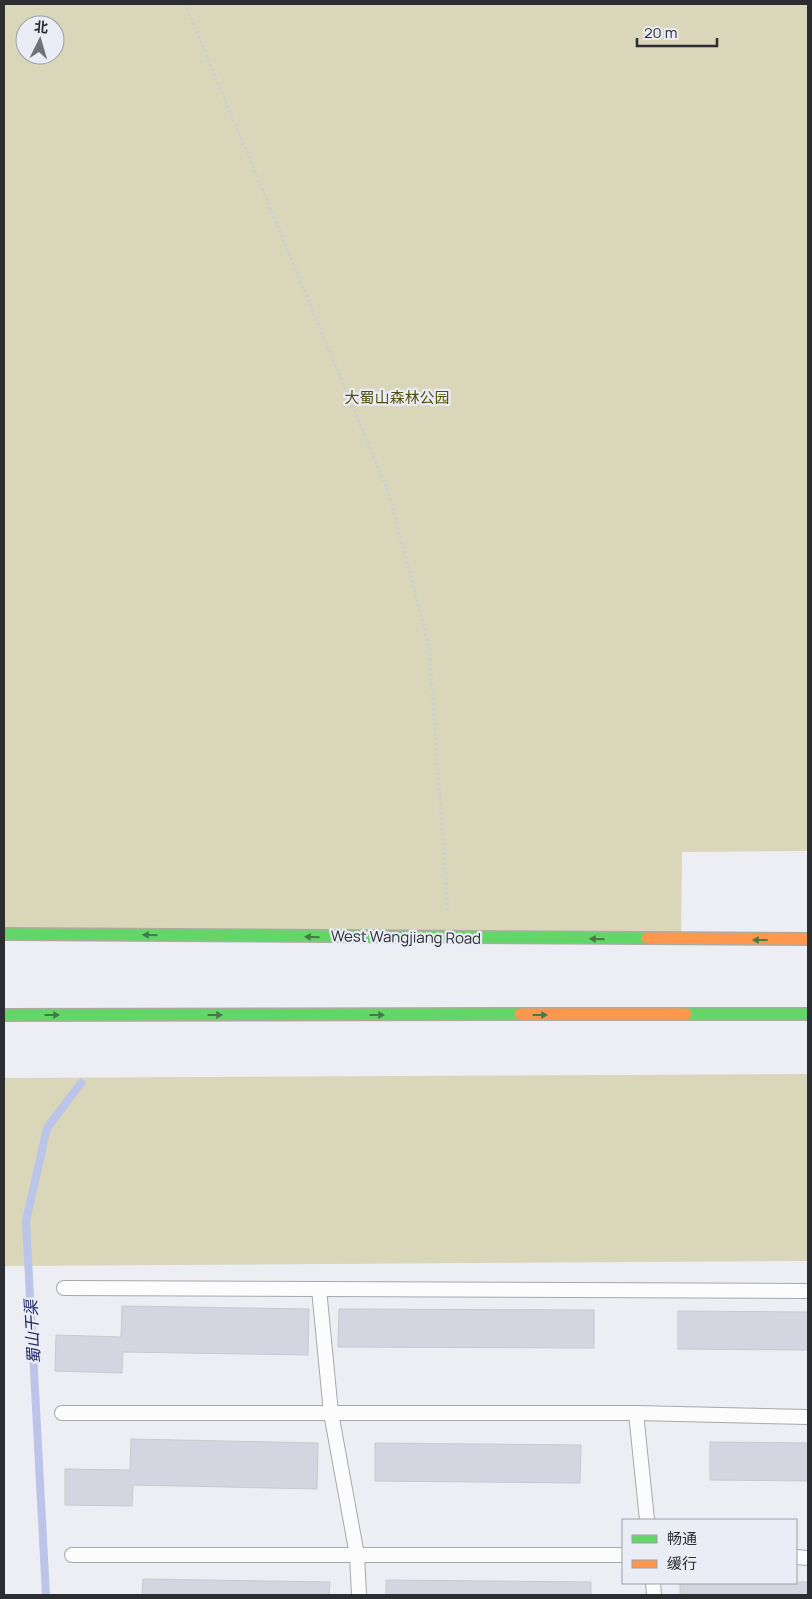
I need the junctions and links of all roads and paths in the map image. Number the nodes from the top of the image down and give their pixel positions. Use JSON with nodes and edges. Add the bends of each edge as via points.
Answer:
{"nodes":[{"id":1,"x":185,"y":4,"type":"edge"},
{"id":2,"x":4,"y":934,"type":"edge"},
{"id":3,"x":450,"y":938,"type":"junction"},
{"id":4,"x":808,"y":939,"type":"edge"},
{"id":5,"x":808,"y":1014,"type":"edge"},
{"id":6,"x":4,"y":1015,"type":"edge"},
{"id":7,"x":64,"y":1288,"type":"dead end"},
{"id":8,"x":319,"y":1289,"type":"junction"},
{"id":9,"x":808,"y":1291,"type":"edge"},
{"id":10,"x":62,"y":1413,"type":"dead end"},
{"id":11,"x":331,"y":1413,"type":"junction"},
{"id":12,"x":636,"y":1413,"type":"junction"},
{"id":13,"x":808,"y":1418,"type":"edge"},
{"id":14,"x":646,"y":1519,"type":"edge"},
{"id":15,"x":72,"y":1555,"type":"dead end"},
{"id":16,"x":357,"y":1555,"type":"junction"},
{"id":17,"x":622,"y":1555,"type":"edge"},
{"id":18,"x":359,"y":1595,"type":"edge"}],
"edges":[{"from":1,"to":3,"type":"path","via":[[389,494],[429,646]]},
{"from":3,"to":2,"type":"main road","name":"West Wangjiang Road","one_way":true},
{"from":4,"to":3,"type":"main road","name":"West Wangjiang Road","one_way":true},
{"from":6,"to":5,"type":"main road","one_way":true},
{"from":7,"to":8,"type":"lane"},
{"from":8,"to":9,"type":"lane"},
{"from":8,"to":11,"type":"lane"},
{"from":10,"to":11,"type":"lane"},
{"from":11,"to":12,"type":"lane"},
{"from":11,"to":16,"type":"lane"},
{"from":12,"to":13,"type":"lane"},
{"from":12,"to":14,"type":"lane"},
{"from":15,"to":16,"type":"lane"},
{"from":16,"to":17,"type":"lane"},
{"from":16,"to":18,"type":"lane"}]}
